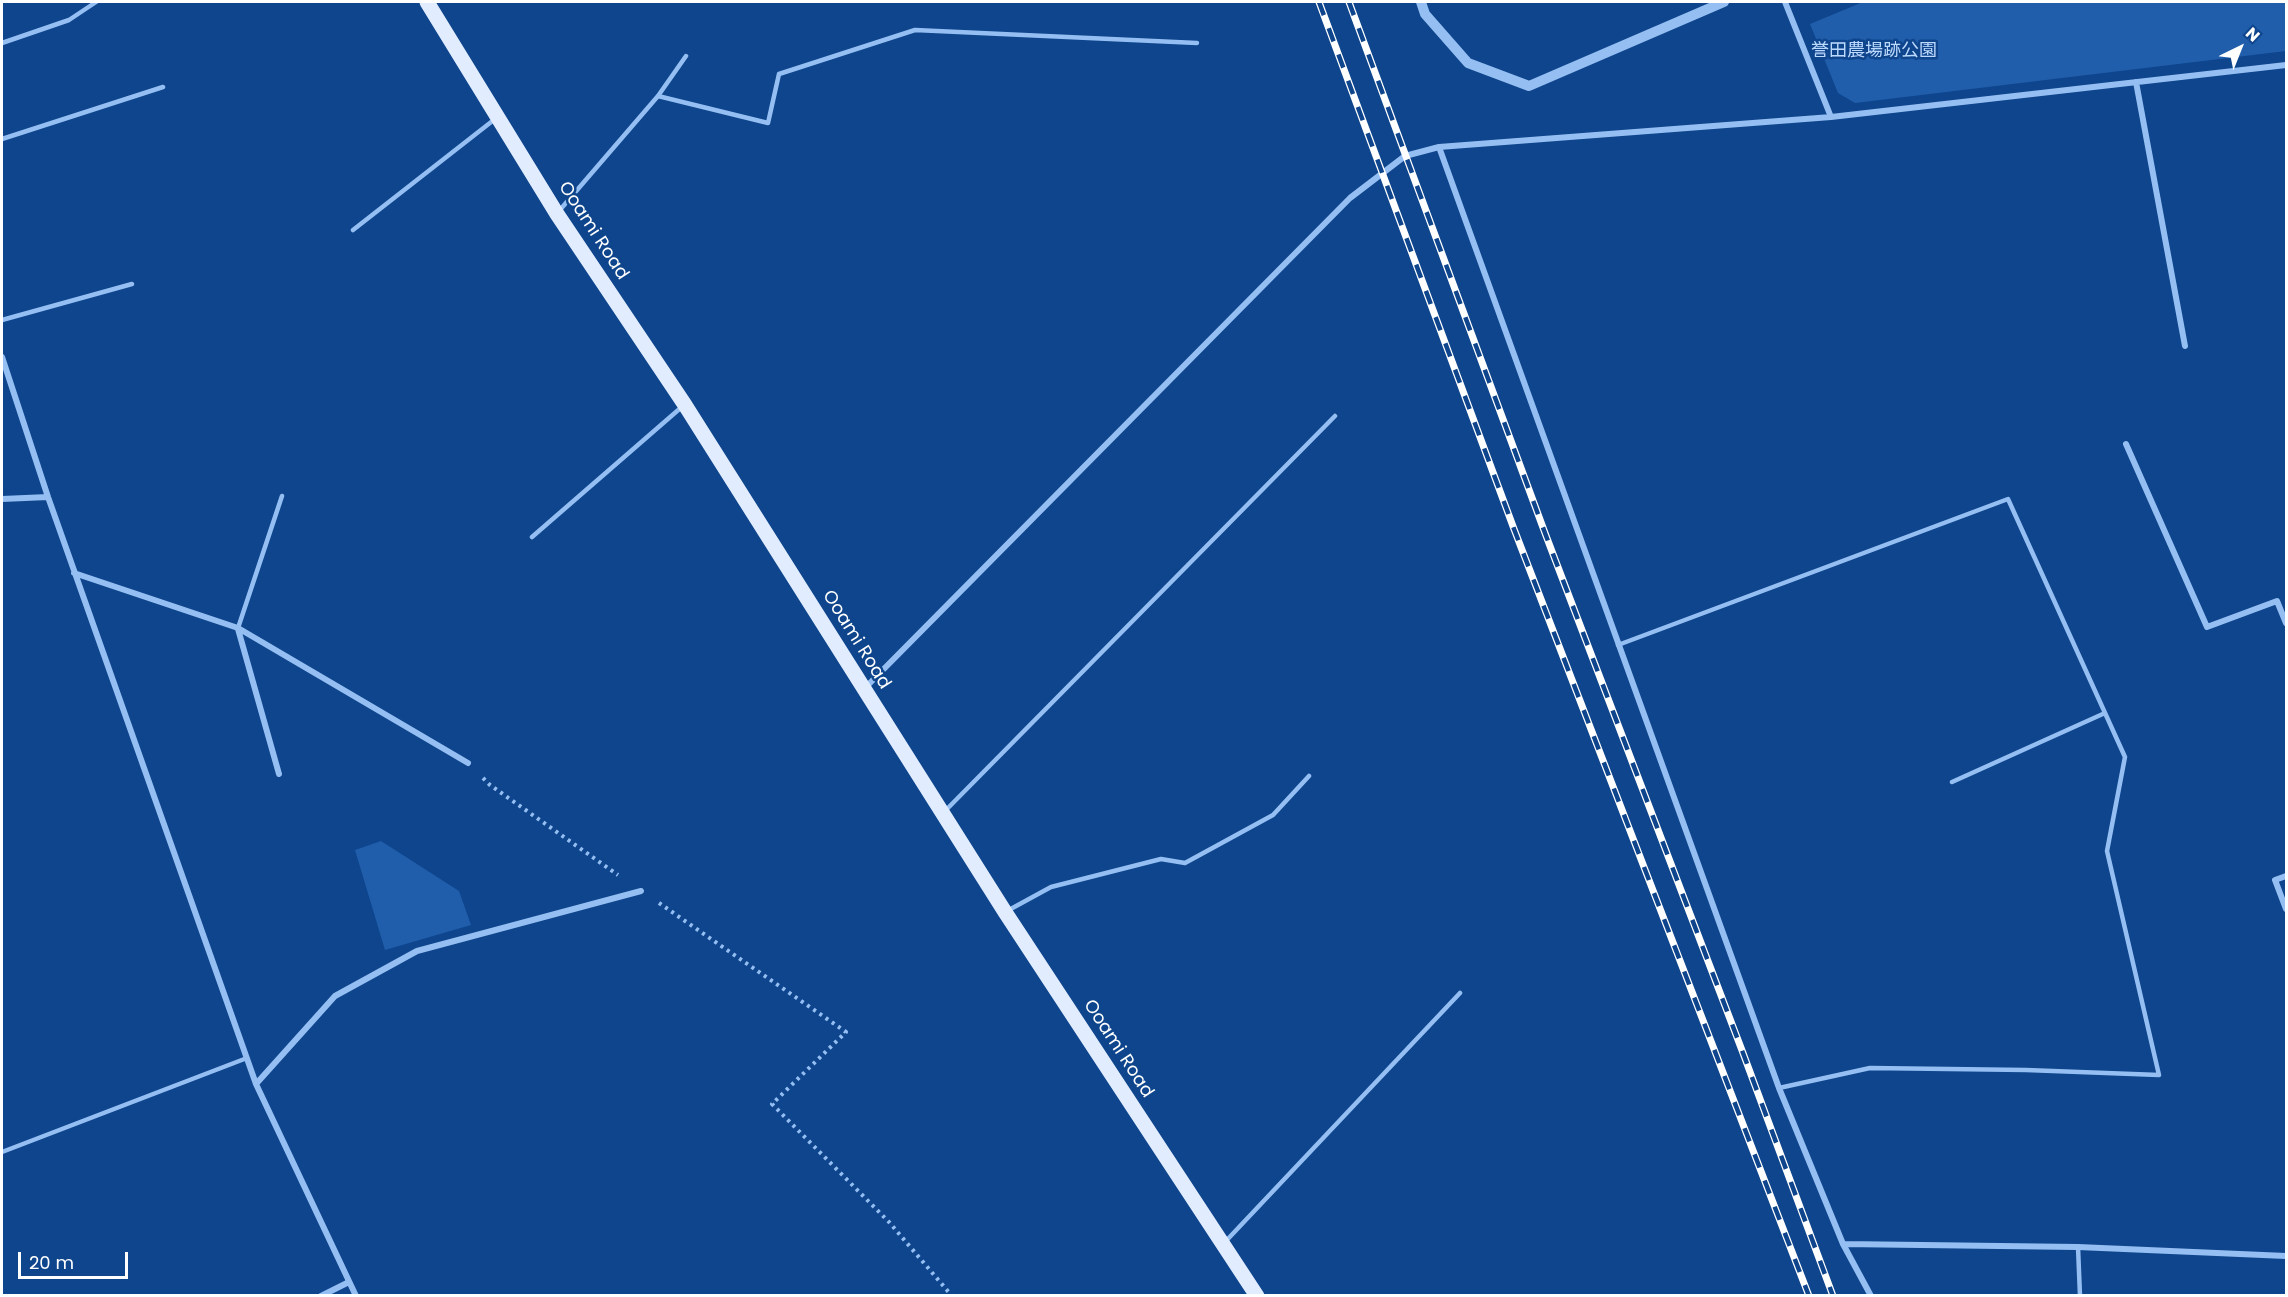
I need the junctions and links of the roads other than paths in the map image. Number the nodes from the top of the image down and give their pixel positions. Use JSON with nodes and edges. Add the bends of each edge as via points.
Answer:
{"nodes":[{"id":1,"x":96,"y":2,"type":"edge"},
{"id":2,"x":427,"y":2,"type":"edge"},
{"id":3,"x":1421,"y":2,"type":"edge"},
{"id":4,"x":1724,"y":2,"type":"edge"},
{"id":5,"x":1785,"y":2,"type":"edge"},
{"id":6,"x":2,"y":43,"type":"edge"},
{"id":7,"x":1197,"y":43,"type":"dead end"},
{"id":8,"x":686,"y":56,"type":"dead end"},
{"id":9,"x":2286,"y":65,"type":"edge"},
{"id":10,"x":2136,"y":82,"type":"junction"},
{"id":11,"x":163,"y":87,"type":"dead end"},
{"id":12,"x":658,"y":96,"type":"junction"},
{"id":13,"x":499,"y":117,"type":"junction"},
{"id":14,"x":1831,"y":117,"type":"junction"},
{"id":15,"x":2,"y":139,"type":"edge"},
{"id":16,"x":1439,"y":147,"type":"junction"},
{"id":17,"x":557,"y":213,"type":"junction"},
{"id":18,"x":353,"y":230,"type":"dead end"},
{"id":19,"x":132,"y":284,"type":"dead end"},
{"id":20,"x":2,"y":320,"type":"edge"},
{"id":21,"x":2185,"y":346,"type":"dead end"},
{"id":22,"x":2,"y":357,"type":"edge"},
{"id":23,"x":685,"y":405,"type":"junction"},
{"id":24,"x":1335,"y":416,"type":"dead end"},
{"id":25,"x":2126,"y":444,"type":"dead end"},
{"id":26,"x":282,"y":496,"type":"dead end"},
{"id":27,"x":48,"y":497,"type":"junction"},
{"id":28,"x":2,"y":499,"type":"edge"},
{"id":29,"x":532,"y":537,"type":"dead end"},
{"id":30,"x":74,"y":573,"type":"junction"},
{"id":31,"x":2286,"y":623,"type":"edge"},
{"id":32,"x":238,"y":628,"type":"junction"},
{"id":33,"x":1618,"y":645,"type":"junction"},
{"id":34,"x":864,"y":689,"type":"junction"},
{"id":35,"x":2105,"y":712,"type":"junction"},
{"id":36,"x":468,"y":763,"type":"dead end"},
{"id":37,"x":279,"y":774,"type":"dead end"},
{"id":38,"x":1309,"y":776,"type":"dead end"},
{"id":39,"x":1952,"y":782,"type":"dead end"},
{"id":40,"x":942,"y":814,"type":"junction"},
{"id":41,"x":2286,"y":876,"type":"edge"},
{"id":42,"x":641,"y":891,"type":"dead end"},
{"id":43,"x":2286,"y":909,"type":"edge"},
{"id":44,"x":1005,"y":912,"type":"junction"},
{"id":45,"x":1460,"y":993,"type":"dead end"},
{"id":46,"x":247,"y":1058,"type":"junction"},
{"id":47,"x":256,"y":1084,"type":"junction"},
{"id":48,"x":1779,"y":1088,"type":"junction"},
{"id":49,"x":2,"y":1152,"type":"edge"},
{"id":50,"x":1223,"y":1244,"type":"junction"},
{"id":51,"x":1843,"y":1244,"type":"junction"},
{"id":52,"x":2078,"y":1247,"type":"junction"},
{"id":53,"x":2286,"y":1256,"type":"edge"},
{"id":54,"x":349,"y":1282,"type":"junction"},
{"id":55,"x":321,"y":1296,"type":"edge"},
{"id":56,"x":356,"y":1296,"type":"edge"},
{"id":57,"x":1257,"y":1296,"type":"edge"},
{"id":58,"x":1871,"y":1296,"type":"edge"},
{"id":59,"x":2080,"y":1296,"type":"edge"}],
"edges":[{"from":1,"to":6,"type":"lane","via":[[69,20]]},
{"from":2,"to":13,"type":"main road","name":"Ooami Road"},
{"from":3,"to":4,"type":"street","via":[[1425,14],[1468,63],[1529,86]]},
{"from":5,"to":14,"type":"street"},
{"from":7,"to":12,"type":"lane","via":[[915,30],[779,74],[768,123]]},
{"from":8,"to":12,"type":"lane"},
{"from":9,"to":10,"type":"street"},
{"from":10,"to":14,"type":"street"},
{"from":10,"to":21,"type":"street"},
{"from":11,"to":15,"type":"lane"},
{"from":12,"to":17,"type":"lane"},
{"from":13,"to":17,"type":"main road","name":"Ooami Road"},
{"from":13,"to":18,"type":"lane"},
{"from":14,"to":16,"type":"street"},
{"from":16,"to":33,"type":"street"},
{"from":16,"to":34,"type":"street","via":[[1406,156],[1350,198]]},
{"from":17,"to":23,"type":"main road","name":"Ooami Road"},
{"from":19,"to":20,"type":"lane"},
{"from":22,"to":27,"type":"street"},
{"from":23,"to":29,"type":"lane"},
{"from":23,"to":34,"type":"main road","name":"Ooami Road"},
{"from":24,"to":40,"type":"lane"},
{"from":25,"to":31,"type":"street","via":[[2207,627],[2277,601]]},
{"from":26,"to":32,"type":"lane"},
{"from":27,"to":28,"type":"street"},
{"from":27,"to":30,"type":"street"},
{"from":30,"to":32,"type":"street"},
{"from":30,"to":46,"type":"street"},
{"from":32,"to":36,"type":"street"},
{"from":32,"to":37,"type":"street"},
{"from":33,"to":35,"type":"lane","via":[[2008,499]]},
{"from":33,"to":48,"type":"street"},
{"from":34,"to":40,"type":"main road","name":"Ooami Road"},
{"from":35,"to":39,"type":"lane"},
{"from":35,"to":48,"type":"lane","via":[[2125,757],[2107,851],[2159,1075],[1870,1068]]},
{"from":38,"to":44,"type":"lane","via":[[1273,815],[1185,863],[1161,859],[1051,887]]},
{"from":40,"to":44,"type":"main road","name":"Ooami Road"},
{"from":41,"to":43,"type":"street","via":[[2275,880]]},
{"from":42,"to":47,"type":"street","via":[[417,951],[335,996]]},
{"from":44,"to":50,"type":"main road","name":"Ooami Road"},
{"from":45,"to":50,"type":"lane"},
{"from":46,"to":47,"type":"street"},
{"from":46,"to":49,"type":"lane"},
{"from":47,"to":54,"type":"street"},
{"from":48,"to":51,"type":"street"},
{"from":50,"to":57,"type":"main road","name":"Ooami Road"},
{"from":51,"to":52,"type":"street"},
{"from":51,"to":58,"type":"street"},
{"from":52,"to":53,"type":"street"},
{"from":52,"to":59,"type":"lane"},
{"from":54,"to":55,"type":"street"},
{"from":54,"to":56,"type":"street"}]}
